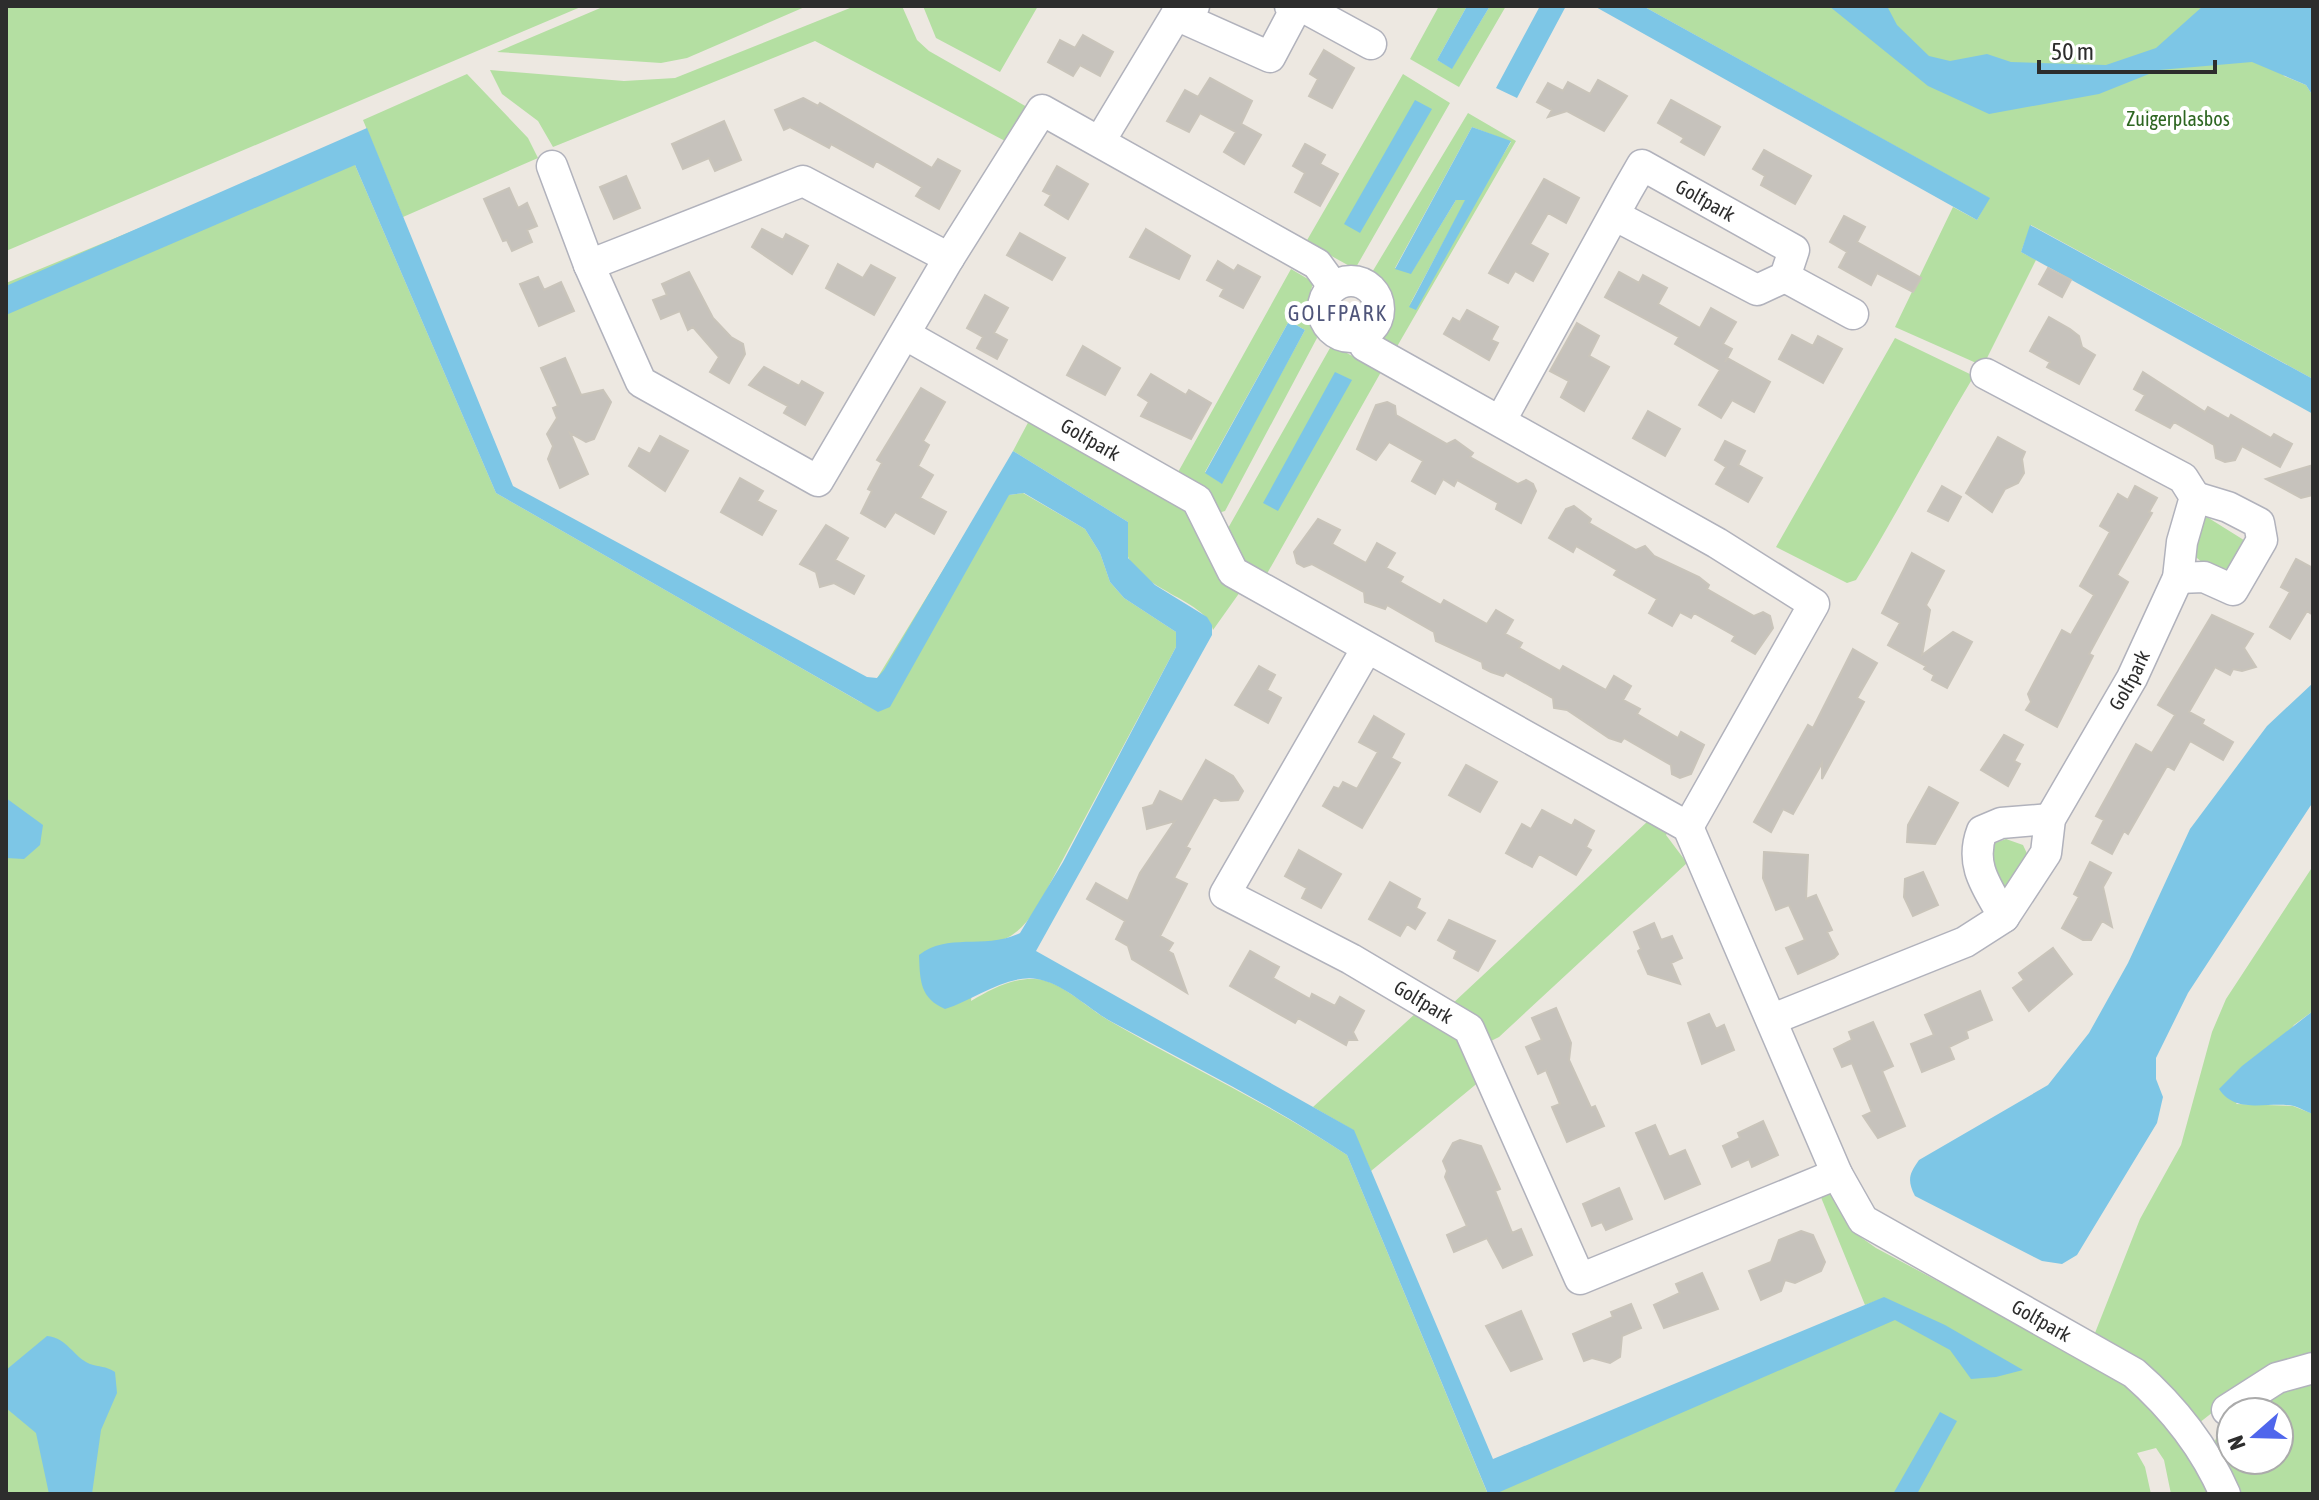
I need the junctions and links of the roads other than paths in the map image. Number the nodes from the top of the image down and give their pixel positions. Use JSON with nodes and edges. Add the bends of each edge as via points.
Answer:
{"nodes":[{"id":1,"x":1293,"y":7,"type":"edge"},
{"id":2,"x":1185,"y":10,"type":"edge"},
{"id":3,"x":1371,"y":44,"type":"dead end"},
{"id":4,"x":1100,"y":141,"type":"junction"},
{"id":5,"x":552,"y":166,"type":"dead end"},
{"id":6,"x":1614,"y":215,"type":"junction"},
{"id":7,"x":949,"y":258,"type":"junction"},
{"id":8,"x":589,"y":265,"type":"junction"},
{"id":9,"x":1785,"y":277,"type":"junction"},
{"id":10,"x":1333,"y":286,"type":"junction"},
{"id":11,"x":1853,"y":314,"type":"dead end"},
{"id":12,"x":906,"y":335,"type":"junction"},
{"id":13,"x":1362,"y":336,"type":"junction"},
{"id":14,"x":1986,"y":374,"type":"dead end"},
{"id":15,"x":1501,"y":420,"type":"junction"},
{"id":16,"x":2195,"y":497,"type":"junction"},
{"id":17,"x":2178,"y":578,"type":"junction"},
{"id":18,"x":1367,"y":648,"type":"junction"},
{"id":19,"x":2050,"y":819,"type":"junction"},
{"id":20,"x":1688,"y":827,"type":"junction"},
{"id":21,"x":2004,"y":917,"type":"junction"},
{"id":22,"x":1773,"y":1019,"type":"junction"},
{"id":23,"x":1837,"y":1174,"type":"junction"},
{"id":24,"x":2313,"y":1368,"type":"edge"},
{"id":25,"x":2249,"y":1396,"type":"edge"},
{"id":26,"x":2225,"y":1494,"type":"edge"}],
"edges":[{"from":1,"to":2,"type":"street","via":[[1270,57]]},
{"from":1,"to":3,"type":"street","via":[[1305,8]]},
{"from":2,"to":4,"type":"street"},
{"from":4,"to":7,"type":"street","via":[[1042,110]]},
{"from":4,"to":10,"type":"street","via":[[1317,264]]},
{"from":5,"to":8,"type":"street"},
{"from":6,"to":9,"type":"street","via":[[1757,290]]},
{"from":6,"to":9,"type":"street","name":"Golfpark","via":[[1642,165],[1794,250]]},
{"from":6,"to":15,"type":"street","name":"Golfpark"},
{"from":7,"to":8,"type":"street","via":[[803,181]]},
{"from":7,"to":12,"type":"street"},
{"from":8,"to":12,"type":"street","via":[[641,382],[818,481]]},
{"from":9,"to":11,"type":"street"},
{"from":10,"to":13,"type":"street","via":[[1323,301],[1324,320],[1336,334]]},
{"from":10,"to":13,"type":"street","via":[[1354,280],[1376,294],[1380,310],[1375,326]]},
{"from":12,"to":18,"type":"street","name":"Golfpark","via":[[1197,500],[1233,572]]},
{"from":13,"to":15,"type":"street","via":[[1365,346]]},
{"from":14,"to":16,"type":"street","via":[[2183,478]]},
{"from":15,"to":20,"type":"street","via":[[1814,604]]},
{"from":16,"to":17,"type":"street","name":"Golfpark"},
{"from":16,"to":17,"type":"street","via":[[2259,523],[2262,540],[2233,590],[2204,577]]},
{"from":17,"to":19,"type":"street","name":"Golfpark","via":[[2132,678]]},
{"from":18,"to":20,"type":"street","name":"Golfpark"},
{"from":18,"to":23,"type":"street","name":"Golfpark","via":[[1225,894],[1351,959],[1469,1029],[1580,1279]]},
{"from":19,"to":21,"type":"street","name":"Golfpark","via":[[2046,853]]},
{"from":19,"to":21,"type":"street","via":[[2001,823],[1982,831],[1976,866]]},
{"from":20,"to":22,"type":"street","name":"Golfpark"},
{"from":21,"to":22,"type":"street","name":"Golfpark","via":[[1965,942]]},
{"from":22,"to":23,"type":"street","name":"Golfpark"},
{"from":23,"to":26,"type":"street","name":"Golfpark","via":[[1863,1220],[2134,1373],[2166,1401],[2194,1437]]},
{"from":24,"to":25,"type":"street","via":[[2277,1378]]}]}
